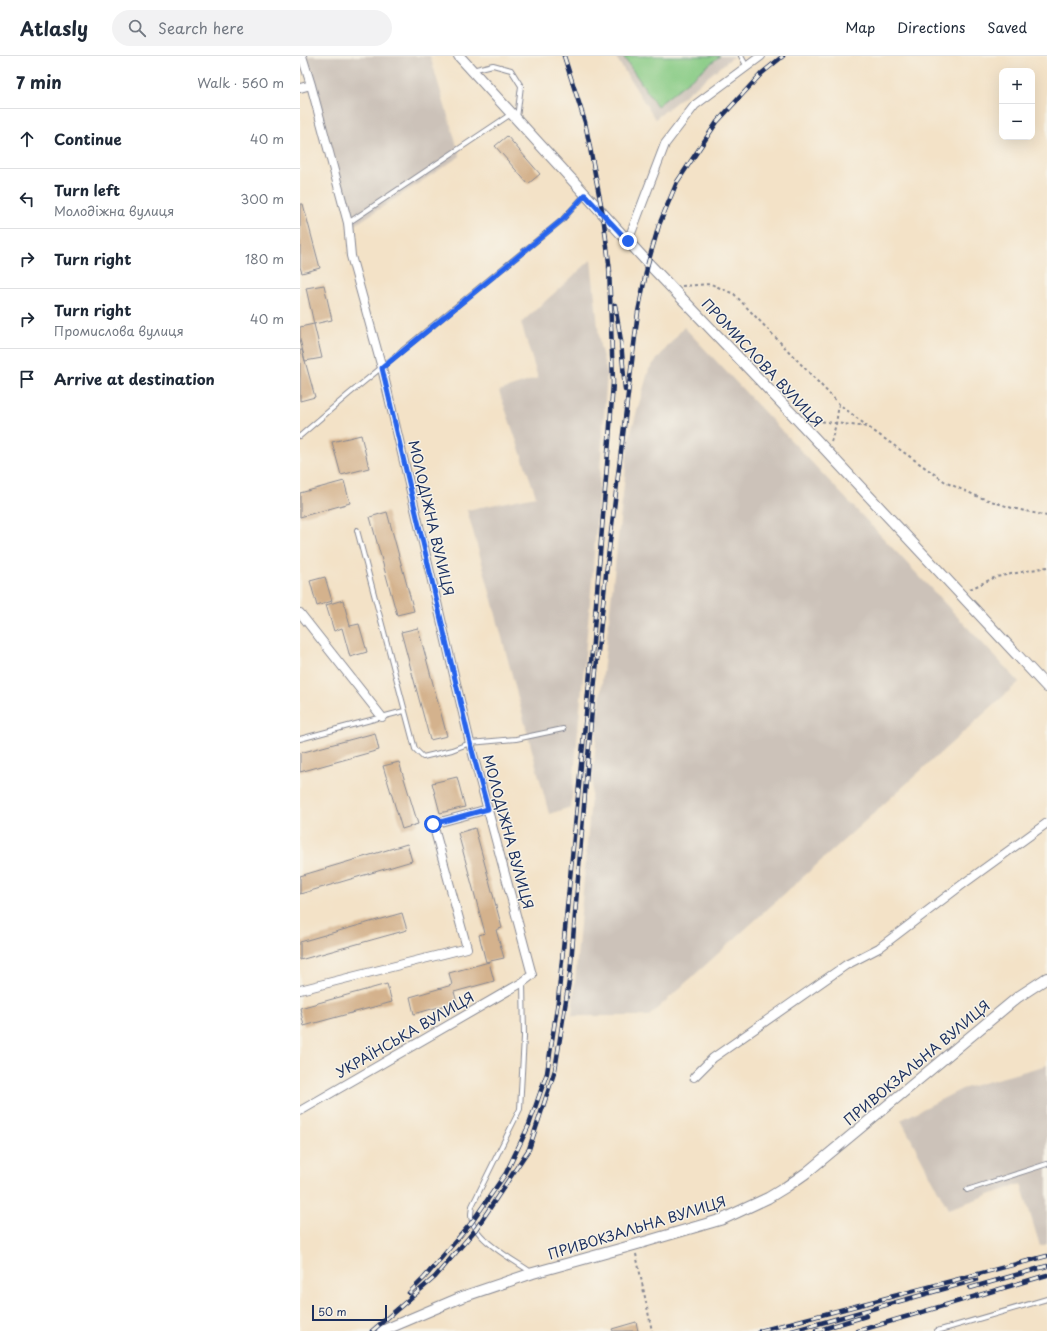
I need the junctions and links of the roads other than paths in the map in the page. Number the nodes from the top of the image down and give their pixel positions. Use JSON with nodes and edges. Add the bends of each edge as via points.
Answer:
{"nodes":[{"id":1,"x":302,"y":56,"type":"edge"},
{"id":2,"x":459,"y":56,"type":"edge"},
{"id":3,"x":741,"y":56,"type":"edge"},
{"id":4,"x":760,"y":56,"type":"edge"},
{"id":5,"x":747,"y":67,"type":"junction"},
{"id":6,"x":471,"y":70,"type":"junction"},
{"id":7,"x":311,"y":85,"type":"junction"},
{"id":8,"x":300,"y":88,"type":"edge"},
{"id":9,"x":514,"y":117,"type":"junction"},
{"id":10,"x":585,"y":195,"type":"junction"},
{"id":11,"x":348,"y":223,"type":"junction"},
{"id":12,"x":628,"y":241,"type":"junction"},
{"id":13,"x":382,"y":368,"type":"junction"},
{"id":14,"x":300,"y":436,"type":"edge"},
{"id":15,"x":357,"y":530,"type":"dead end"},
{"id":16,"x":300,"y":613,"type":"edge"},
{"id":17,"x":1047,"y":687,"type":"edge"},
{"id":18,"x":404,"y":711,"type":"junction"},
{"id":19,"x":382,"y":717,"type":"junction"},
{"id":20,"x":563,"y":729,"type":"dead end"},
{"id":21,"x":300,"y":739,"type":"edge"},
{"id":22,"x":470,"y":743,"type":"junction"},
{"id":23,"x":488,"y":809,"type":"junction"},
{"id":24,"x":1047,"y":823,"type":"edge"},
{"id":25,"x":1047,"y":978,"type":"edge"},
{"id":26,"x":523,"y":982,"type":"junction"},
{"id":27,"x":300,"y":990,"type":"edge"},
{"id":28,"x":694,"y":1077,"type":"dead end"},
{"id":29,"x":300,"y":1112,"type":"edge"},
{"id":30,"x":1047,"y":1164,"type":"edge"},
{"id":31,"x":967,"y":1190,"type":"dead end"},
{"id":32,"x":533,"y":1273,"type":"junction"},
{"id":33,"x":1047,"y":1300,"type":"edge"},
{"id":34,"x":382,"y":1331,"type":"edge"},
{"id":35,"x":937,"y":1331,"type":"edge"}],
"edges":[{"from":1,"to":7,"type":"street","name":"МОЛОДІЖНА ВУЛИЦЯ"},
{"from":2,"to":6,"type":"street","name":"ПРОМИСЛОВА ВУЛИЦЯ"},
{"from":3,"to":5,"type":"lane"},
{"from":4,"to":5,"type":"street"},
{"from":5,"to":12,"type":"street","via":[[695,105],[664,144]]},
{"from":6,"to":9,"type":"street","name":"ПРОМИСЛОВА ВУЛИЦЯ"},
{"from":6,"to":9,"type":"lane","via":[[493,64],[511,70],[521,86]]},
{"from":7,"to":8,"type":"street"},
{"from":7,"to":11,"type":"street","name":"МОЛОДІЖНА ВУЛИЦЯ"},
{"from":9,"to":10,"type":"street","name":"ПРОМИСЛОВА ВУЛИЦЯ"},
{"from":9,"to":11,"type":"lane"},
{"from":10,"to":12,"type":"street","name":"ПРОМИСЛОВА ВУЛИЦЯ"},
{"from":10,"to":13,"type":"lane","via":[[562,220]]},
{"from":11,"to":13,"type":"street","name":"МОЛОДІЖНА ВУЛИЦЯ","via":[[351,256]]},
{"from":12,"to":17,"type":"street","name":"ПРОМИСЛОВА ВУЛИЦЯ"},
{"from":13,"to":14,"type":"lane"},
{"from":13,"to":22,"type":"street","name":"МОЛОДІЖНА ВУЛИЦЯ"},
{"from":15,"to":18,"type":"lane"},
{"from":16,"to":19,"type":"street"},
{"from":18,"to":19,"type":"lane"},
{"from":18,"to":22,"type":"lane","via":[[415,749],[423,757]]},
{"from":19,"to":21,"type":"lane"},
{"from":20,"to":22,"type":"lane","via":[[516,739]]},
{"from":22,"to":23,"type":"street","name":"МОЛОДІЖНА ВУЛИЦЯ"},
{"from":23,"to":26,"type":"street","name":"МОЛОДІЖНА ВУЛИЦЯ","via":[[532,975]]},
{"from":23,"to":27,"type":"street","via":[[433,824],[467,948]]},
{"from":24,"to":28,"type":"street","via":[[879,948],[846,964],[713,1058]]},
{"from":25,"to":32,"type":"street","name":"ПРИВОКЗАЛЬНА ВУЛИЦЯ","via":[[1018,997],[806,1173],[768,1198],[723,1219]]},
{"from":26,"to":29,"type":"street","name":"УКРАЇНСЬКА ВУЛИЦЯ"},
{"from":26,"to":32,"type":"lane","via":[[524,1037],[520,1109],[472,1206],[471,1215],[472,1222],[489,1244]]},
{"from":30,"to":31,"type":"lane"},
{"from":32,"to":34,"type":"street","name":"ПРИВОКЗАЛЬНА ВУЛИЦЯ","via":[[462,1298]]},
{"from":33,"to":35,"type":"lane"}]}
